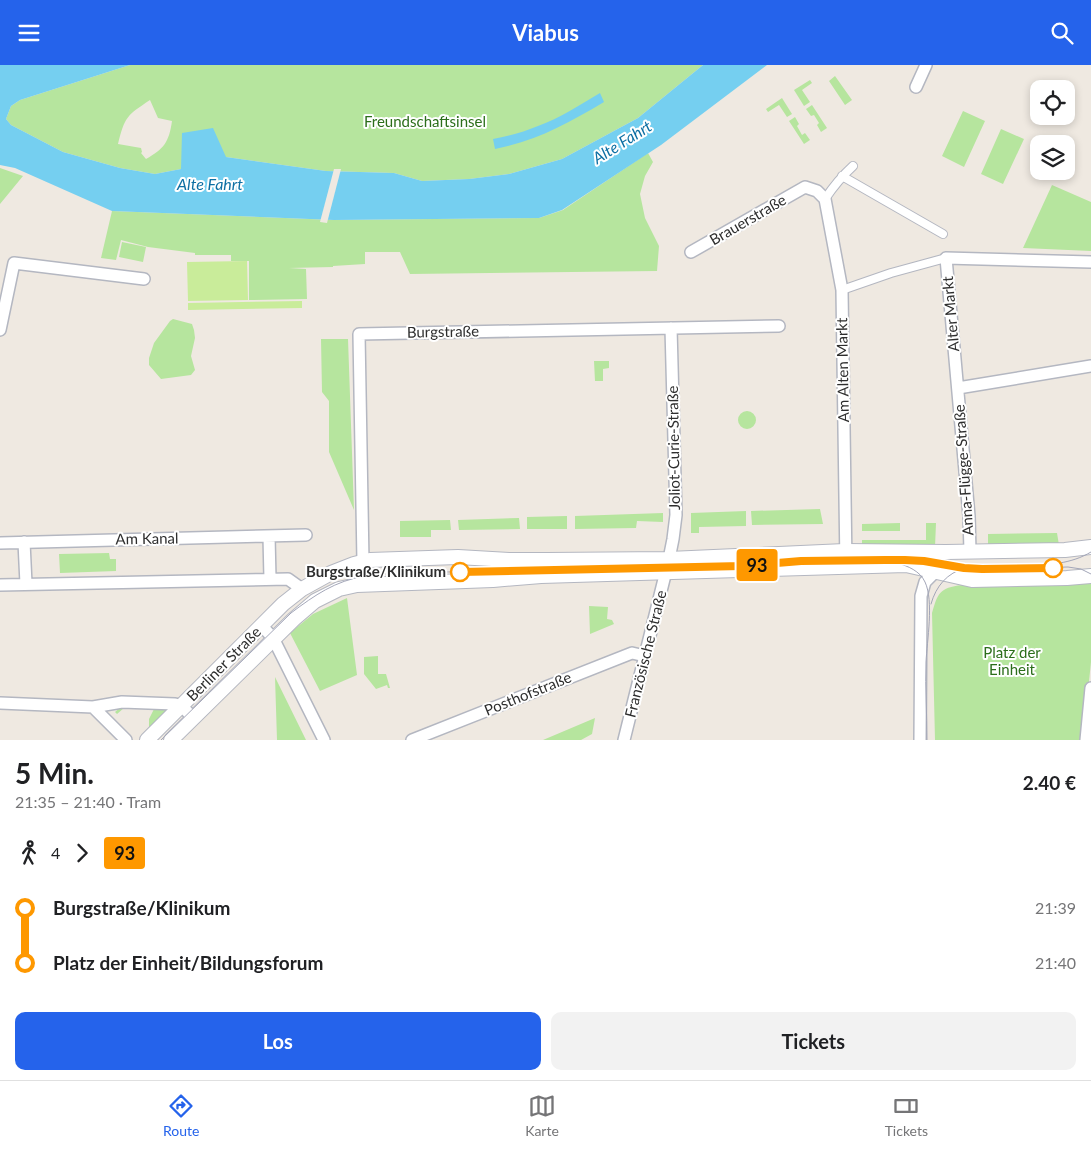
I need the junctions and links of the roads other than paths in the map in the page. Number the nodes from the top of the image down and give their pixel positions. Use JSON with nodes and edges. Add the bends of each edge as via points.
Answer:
{"nodes":[{"id":1,"x":926,"y":65,"type":"edge"},
{"id":2,"x":916,"y":87,"type":"dead end"},
{"id":3,"x":853,"y":166,"type":"dead end"},
{"id":4,"x":842,"y":176,"type":"junction"},
{"id":5,"x":826,"y":199,"type":"junction"},
{"id":6,"x":943,"y":234,"type":"dead end"},
{"id":7,"x":691,"y":252,"type":"dead end"},
{"id":8,"x":946,"y":258,"type":"junction"},
{"id":9,"x":1091,"y":261,"type":"edge"},
{"id":10,"x":144,"y":279,"type":"dead end"},
{"id":11,"x":842,"y":290,"type":"junction"},
{"id":12,"x":4,"y":291,"type":"edge"},
{"id":13,"x":779,"y":326,"type":"dead end"},
{"id":14,"x":671,"y":328,"type":"junction"},
{"id":15,"x":0,"y":329,"type":"edge"},
{"id":16,"x":1091,"y":366,"type":"edge"},
{"id":17,"x":958,"y":388,"type":"junction"},
{"id":18,"x":269,"y":535,"type":"junction"},
{"id":19,"x":306,"y":535,"type":"dead end"},
{"id":20,"x":24,"y":542,"type":"junction"},
{"id":21,"x":0,"y":543,"type":"edge"},
{"id":22,"x":1091,"y":547,"type":"edge"},
{"id":23,"x":846,"y":551,"type":"junction"},
{"id":24,"x":976,"y":551,"type":"junction"},
{"id":25,"x":363,"y":562,"type":"junction"},
{"id":26,"x":667,"y":566,"type":"junction"},
{"id":27,"x":846,"y":567,"type":"junction"},
{"id":28,"x":935,"y":572,"type":"junction"},
{"id":29,"x":1091,"y":576,"type":"edge"},
{"id":30,"x":270,"y":579,"type":"junction"},
{"id":31,"x":26,"y":584,"type":"junction"},
{"id":32,"x":370,"y":584,"type":"junction"},
{"id":33,"x":0,"y":585,"type":"edge"},
{"id":34,"x":302,"y":589,"type":"junction"},
{"id":35,"x":315,"y":601,"type":"junction"},
{"id":36,"x":262,"y":626,"type":"junction"},
{"id":37,"x":273,"y":638,"type":"junction"},
{"id":38,"x":645,"y":657,"type":"junction"},
{"id":39,"x":1091,"y":688,"type":"edge"},
{"id":40,"x":0,"y":703,"type":"edge"},
{"id":41,"x":182,"y":706,"type":"junction"},
{"id":42,"x":93,"y":707,"type":"junction"},
{"id":43,"x":193,"y":718,"type":"junction"},
{"id":44,"x":126,"y":740,"type":"edge"},
{"id":45,"x":147,"y":740,"type":"edge"},
{"id":46,"x":171,"y":740,"type":"edge"},
{"id":47,"x":324,"y":740,"type":"edge"},
{"id":48,"x":412,"y":740,"type":"edge"},
{"id":49,"x":624,"y":740,"type":"edge"},
{"id":50,"x":920,"y":740,"type":"edge"},
{"id":51,"x":1086,"y":740,"type":"edge"}],
"edges":[{"from":1,"to":2,"type":"street"},
{"from":3,"to":4,"type":"street"},
{"from":4,"to":5,"type":"street"},
{"from":4,"to":6,"type":"street"},
{"from":5,"to":7,"type":"street","name":"Brauerstraße","via":[[817,191],[804,187]]},
{"from":5,"to":11,"type":"street","name":"Am Alten Markt"},
{"from":8,"to":9,"type":"street"},
{"from":8,"to":11,"type":"street","name":"Alter Markt"},
{"from":8,"to":17,"type":"street","name":"Alter Markt"},
{"from":10,"to":12,"type":"street","via":[[14,263]]},
{"from":11,"to":23,"type":"street","name":"Am Alten Markt"},
{"from":12,"to":15,"type":"street"},
{"from":13,"to":14,"type":"street","name":"Burgstraße"},
{"from":14,"to":25,"type":"street","name":"Burgstraße","via":[[359,334]]},
{"from":14,"to":26,"type":"street","name":"Joliot-Curie-Straße","via":[[676,515]]},
{"from":16,"to":17,"type":"street"},
{"from":17,"to":24,"type":"street","name":"Anna-Flügge-Straße"},
{"from":18,"to":19,"type":"street","name":"Am Kanal"},
{"from":18,"to":20,"type":"street","name":"Am Kanal"},
{"from":18,"to":30,"type":"street"},
{"from":20,"to":21,"type":"street","name":"Am Kanal"},
{"from":20,"to":31,"type":"street"},
{"from":22,"to":24,"type":"street"},
{"from":23,"to":24,"type":"street"},
{"from":23,"to":26,"type":"street"},
{"from":23,"to":27,"type":"street","name":"Am Alten Markt"},
{"from":24,"to":28,"type":"street"},
{"from":25,"to":26,"type":"street","via":[[458,557]]},
{"from":25,"to":32,"type":"street","name":"Burgstraße"},
{"from":25,"to":34,"type":"street","via":[[331,573]]},
{"from":26,"to":27,"type":"street"},
{"from":26,"to":32,"type":"street","via":[[493,580]]},
{"from":26,"to":38,"type":"street","name":"Französische Straße"},
{"from":27,"to":28,"type":"street","via":[[906,565]]},
{"from":28,"to":29,"type":"street","via":[[972,580]]},
{"from":28,"to":50,"type":"street","via":[[925,581],[920,596]]},
{"from":30,"to":31,"type":"street"},
{"from":30,"to":34,"type":"street","via":[[288,579]]},
{"from":31,"to":33,"type":"street"},
{"from":32,"to":35,"type":"street","via":[[339,589]]},
{"from":34,"to":35,"type":"street"},
{"from":34,"to":36,"type":"street","name":"Berliner Straße"},
{"from":35,"to":37,"type":"street","name":"Berliner Straße"},
{"from":36,"to":37,"type":"street"},
{"from":36,"to":41,"type":"street","name":"Berliner Straße"},
{"from":37,"to":43,"type":"street","name":"Berliner Straße"},
{"from":37,"to":47,"type":"street"},
{"from":38,"to":48,"type":"street","name":"Posthofstraße","via":[[632,653]]},
{"from":38,"to":49,"type":"street","name":"Französische Straße"},
{"from":39,"to":51,"type":"street"},
{"from":40,"to":42,"type":"street"},
{"from":41,"to":42,"type":"street","via":[[122,702]]},
{"from":41,"to":43,"type":"street"},
{"from":41,"to":45,"type":"street","name":"Berliner Straße"},
{"from":42,"to":44,"type":"street"},
{"from":43,"to":46,"type":"street","name":"Berliner Straße"}]}
